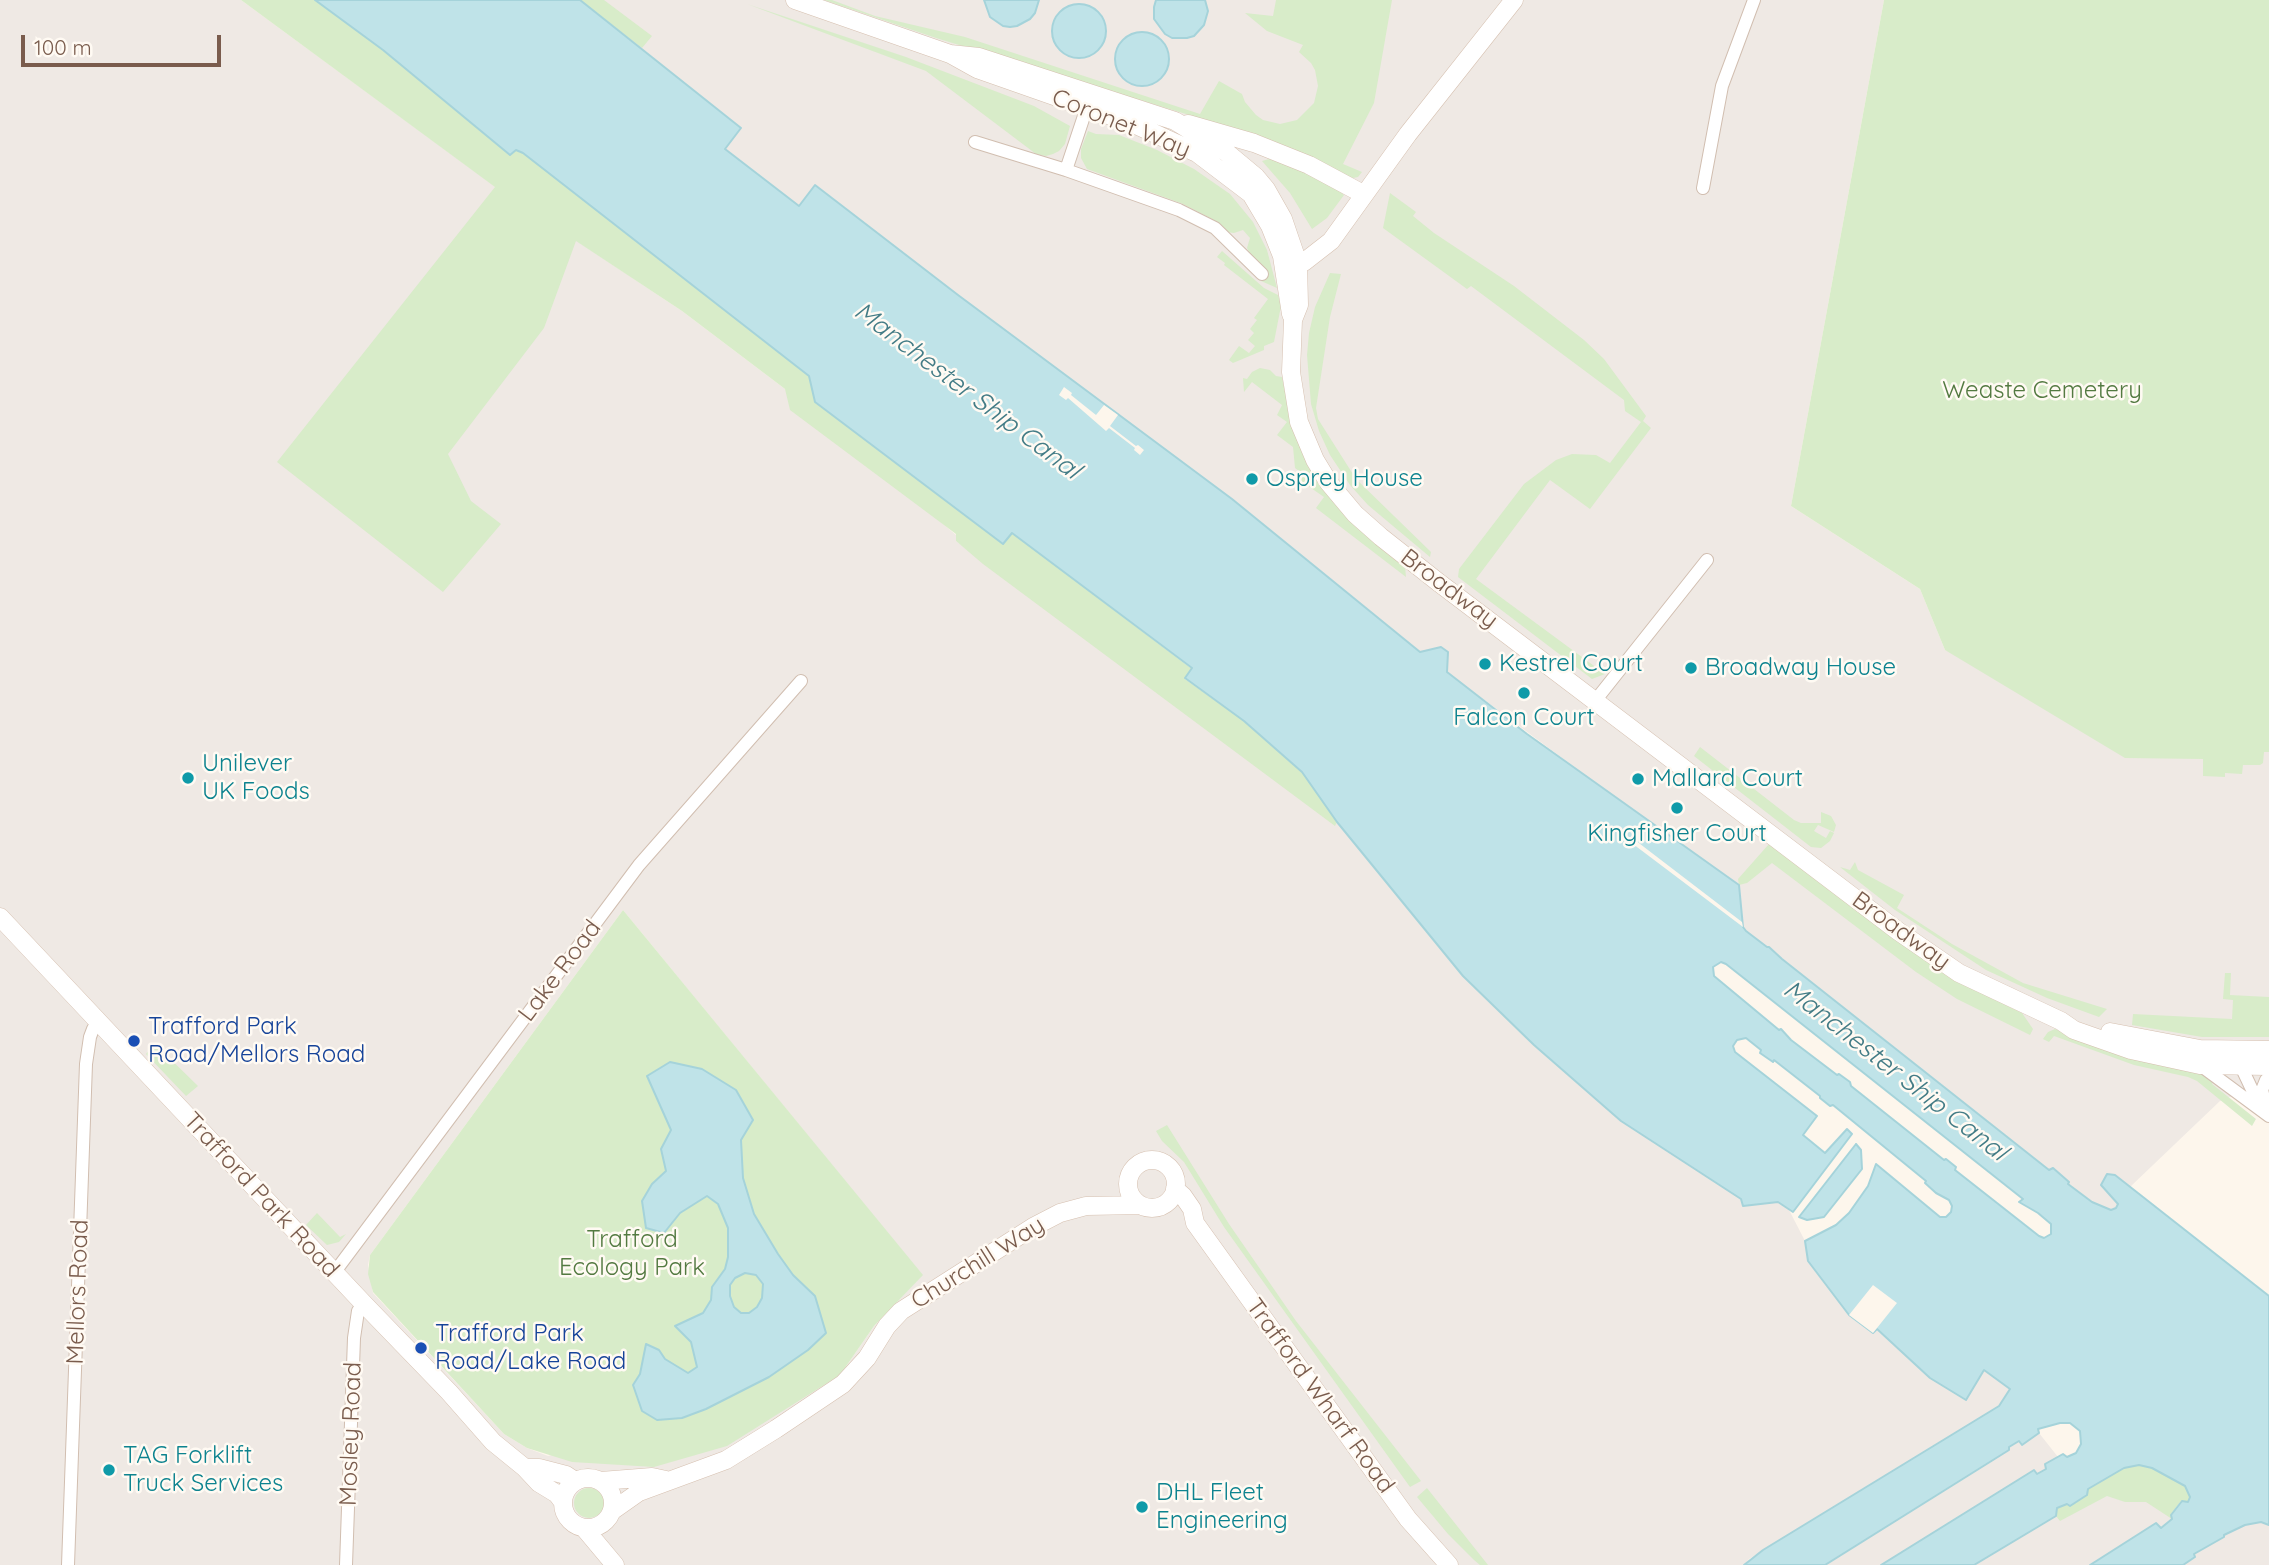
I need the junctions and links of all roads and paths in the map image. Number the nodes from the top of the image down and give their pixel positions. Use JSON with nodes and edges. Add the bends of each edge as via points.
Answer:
{"nodes":[{"id":1,"x":795,"y":0,"type":"edge"},
{"id":2,"x":1514,"y":0,"type":"edge"},
{"id":3,"x":1754,"y":0,"type":"edge"},
{"id":4,"x":1089,"y":101,"type":"junction"},
{"id":5,"x":1175,"y":121,"type":"junction"},
{"id":6,"x":975,"y":142,"type":"dead end"},
{"id":7,"x":1269,"y":150,"type":"junction"},
{"id":8,"x":1245,"y":167,"type":"junction"},
{"id":9,"x":1066,"y":170,"type":"junction"},
{"id":10,"x":1703,"y":188,"type":"dead end"},
{"id":11,"x":1251,"y":194,"type":"junction"},
{"id":12,"x":1363,"y":194,"type":"junction"},
{"id":13,"x":1291,"y":265,"type":"junction"},
{"id":14,"x":1262,"y":274,"type":"dead end"},
{"id":15,"x":1293,"y":320,"type":"joint"},
{"id":16,"x":1707,"y":560,"type":"dead end"},
{"id":17,"x":801,"y":681,"type":"dead end"},
{"id":18,"x":1595,"y":701,"type":"junction"},
{"id":19,"x":0,"y":917,"type":"edge"},
{"id":20,"x":2061,"y":1021,"type":"junction"},
{"id":21,"x":100,"y":1024,"type":"junction"},
{"id":22,"x":2095,"y":1028,"type":"junction"},
{"id":23,"x":2269,"y":1050,"type":"edge"},
{"id":24,"x":2200,"y":1065,"type":"junction"},
{"id":25,"x":2269,"y":1066,"type":"edge"},
{"id":26,"x":2240,"y":1067,"type":"junction"},
{"id":27,"x":2269,"y":1077,"type":"edge"},
{"id":28,"x":2268,"y":1111,"type":"edge"},
{"id":29,"x":1128,"y":1180,"type":"junction"},
{"id":30,"x":1175,"y":1189,"type":"junction"},
{"id":31,"x":1095,"y":1205,"type":"junction"},
{"id":32,"x":1141,"y":1205,"type":"junction"},
{"id":33,"x":1160,"y":1206,"type":"junction"},
{"id":34,"x":1195,"y":1223,"type":"junction"},
{"id":35,"x":334,"y":1273,"type":"junction"},
{"id":36,"x":364,"y":1304,"type":"junction"},
{"id":37,"x":525,"y":1468,"type":"junction"},
{"id":38,"x":669,"y":1480,"type":"junction"},
{"id":39,"x":575,"y":1481,"type":"junction"},
{"id":40,"x":601,"y":1481,"type":"junction"},
{"id":41,"x":563,"y":1502,"type":"junction"},
{"id":42,"x":609,"y":1516,"type":"junction"},
{"id":43,"x":584,"y":1528,"type":"junction"},
{"id":44,"x":612,"y":1561,"type":"edge"},
{"id":45,"x":68,"y":1565,"type":"edge"},
{"id":46,"x":346,"y":1565,"type":"edge"},
{"id":47,"x":1449,"y":1565,"type":"edge"}],
"edges":[{"from":1,"to":4,"type":"street","name":"Coronet Way","via":[[950,54],[977,69]]},
{"from":2,"to":12,"type":"street"},
{"from":3,"to":10,"type":"street","via":[[1722,86]]},
{"from":4,"to":5,"type":"street","name":"Coronet Way"},
{"from":4,"to":9,"type":"street"},
{"from":4,"to":11,"type":"street","name":"Coronet Way","via":[[1197,153]]},
{"from":5,"to":7,"type":"street"},
{"from":5,"to":8,"type":"street","name":"Coronet Way"},
{"from":6,"to":9,"type":"street"},
{"from":7,"to":8,"type":"street"},
{"from":7,"to":12,"type":"street"},
{"from":8,"to":11,"type":"street"},
{"from":8,"to":13,"type":"street","name":"Coronet Way","via":[[1266,189],[1287,229]]},
{"from":9,"to":14,"type":"street","via":[[1179,210],[1215,228]]},
{"from":11,"to":13,"type":"street","name":"Coronet Way"},
{"from":12,"to":13,"type":"street","via":[[1331,241]]},
{"from":13,"to":15,"type":"street","name":"Coronet Way","via":[[1299,305]]},
{"from":15,"to":18,"type":"street","name":"Broadway","via":[[1293,397],[1306,440],[1329,483],[1381,537]]},
{"from":16,"to":18,"type":"street"},
{"from":17,"to":35,"type":"street","name":"Lake Road","via":[[639,865]]},
{"from":18,"to":20,"type":"street","name":"Broadway","via":[[1936,958]]},
{"from":19,"to":21,"type":"street","name":"Trafford Park Road"},
{"from":20,"to":22,"type":"street","name":"Broadway"},
{"from":20,"to":24,"type":"street","name":"Broadway","via":[[2102,1041]]},
{"from":21,"to":35,"type":"street","name":"Trafford Park Road"},
{"from":21,"to":45,"type":"street","name":"Mellors Road","via":[[90,1037],[86,1063]]},
{"from":22,"to":23,"type":"street","name":"Broadway","via":[[2200,1049]]},
{"from":22,"to":26,"type":"street","name":"Broadway","via":[[2117,1040],[2237,1059]]},
{"from":24,"to":26,"type":"street","name":"Broadway"},
{"from":24,"to":28,"type":"street"},
{"from":25,"to":26,"type":"street","name":"Broadway"},
{"from":26,"to":28,"type":"street"},
{"from":27,"to":28,"type":"street","via":[[2262,1095]]},
{"from":29,"to":30,"type":"street","via":[[1137,1166],[1157,1161],[1170,1168]]},
{"from":29,"to":31,"type":"street","name":"Churchill Way"},
{"from":29,"to":32,"type":"street","via":[[1130,1195]]},
{"from":30,"to":33,"type":"street"},
{"from":30,"to":34,"type":"street","name":"Trafford Wharf Road","via":[[1192,1209]]},
{"from":31,"to":32,"type":"street","name":"Churchill Way"},
{"from":31,"to":38,"type":"street","name":"Churchill Way","via":[[1051,1218],[922,1296],[887,1326],[843,1384],[726,1460]]},
{"from":32,"to":33,"type":"street"},
{"from":33,"to":34,"type":"street","name":"Trafford Wharf Road"},
{"from":34,"to":47,"type":"street","name":"Trafford Wharf Road","via":[[1408,1519]]},
{"from":35,"to":36,"type":"street","name":"Trafford Park Road"},
{"from":36,"to":37,"type":"street","name":"Trafford Park Road","via":[[493,1442]]},
{"from":36,"to":46,"type":"street","name":"Mosley Road","via":[[356,1320]]},
{"from":37,"to":39,"type":"street","via":[[566,1475]]},
{"from":37,"to":41,"type":"street","name":"Trafford Park Road"},
{"from":38,"to":40,"type":"street","name":"Churchill Way"},
{"from":38,"to":42,"type":"street","name":"Churchill Way","via":[[639,1492]]},
{"from":39,"to":40,"type":"street","via":[[588,1477]]},
{"from":39,"to":41,"type":"street","via":[[564,1493]]},
{"from":40,"to":42,"type":"street","via":[[612,1494]]},
{"from":41,"to":43,"type":"street","via":[[571,1522]]},
{"from":42,"to":43,"type":"street","via":[[599,1526]]},
{"from":42,"to":44,"type":"street"},
{"from":43,"to":44,"type":"street"}]}
